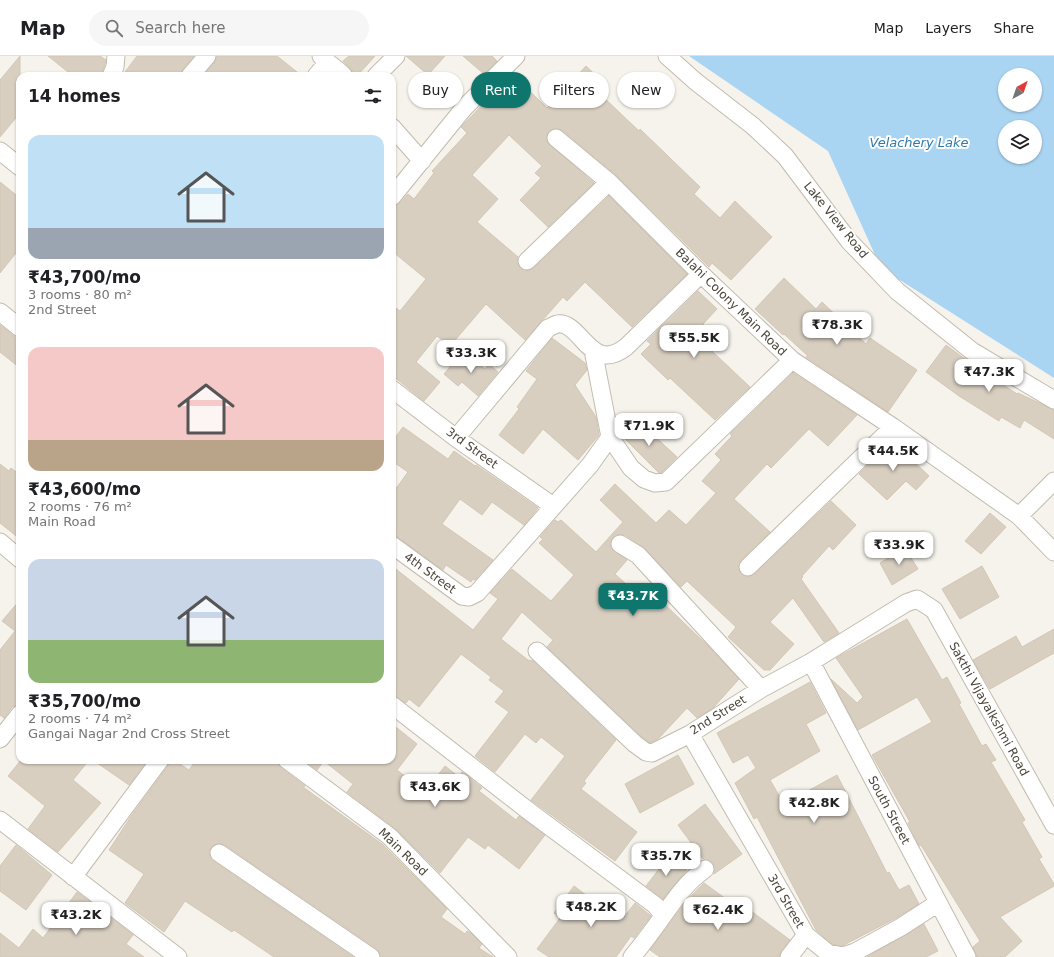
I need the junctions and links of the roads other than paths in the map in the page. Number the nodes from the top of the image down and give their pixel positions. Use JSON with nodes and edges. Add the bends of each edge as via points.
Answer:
{"nodes":[{"id":1,"x":127,"y":56,"type":"edge"},
{"id":2,"x":206,"y":56,"type":"edge"},
{"id":3,"x":396,"y":56,"type":"edge"},
{"id":4,"x":516,"y":56,"type":"edge"},
{"id":5,"x":667,"y":56,"type":"edge"},
{"id":6,"x":114,"y":66,"type":"edge"},
{"id":7,"x":322,"y":66,"type":"edge"},
{"id":8,"x":193,"y":72,"type":"edge"},
{"id":9,"x":335,"y":72,"type":"edge"},
{"id":10,"x":380,"y":72,"type":"edge"},
{"id":11,"x":396,"y":132,"type":"edge"},
{"id":12,"x":556,"y":138,"type":"dead end"},
{"id":13,"x":0,"y":151,"type":"edge"},
{"id":14,"x":422,"y":161,"type":"junction"},
{"id":15,"x":16,"y":164,"type":"edge"},
{"id":16,"x":609,"y":182,"type":"junction"},
{"id":17,"x":396,"y":192,"type":"edge"},
{"id":18,"x":527,"y":261,"type":"dead end"},
{"id":19,"x":701,"y":274,"type":"junction"},
{"id":20,"x":0,"y":312,"type":"edge"},
{"id":21,"x":16,"y":325,"type":"edge"},
{"id":22,"x":593,"y":350,"type":"junction"},
{"id":23,"x":792,"y":360,"type":"junction"},
{"id":24,"x":396,"y":393,"type":"edge"},
{"id":25,"x":1054,"y":400,"type":"edge"},
{"id":26,"x":893,"y":427,"type":"junction"},
{"id":27,"x":610,"y":437,"type":"junction"},
{"id":28,"x":456,"y":438,"type":"junction"},
{"id":29,"x":1054,"y":481,"type":"edge"},
{"id":30,"x":552,"y":506,"type":"junction"},
{"id":31,"x":1019,"y":516,"type":"junction"},
{"id":32,"x":0,"y":542,"type":"edge"},
{"id":33,"x":620,"y":544,"type":"dead end"},
{"id":34,"x":396,"y":548,"type":"edge"},
{"id":35,"x":1054,"y":552,"type":"edge"},
{"id":36,"x":16,"y":556,"type":"edge"},
{"id":37,"x":748,"y":567,"type":"dead end"},
{"id":38,"x":917,"y":599,"type":"joint"},
{"id":39,"x":537,"y":651,"type":"dead end"},
{"id":40,"x":811,"y":662,"type":"junction"},
{"id":41,"x":762,"y":688,"type":"junction"},
{"id":42,"x":396,"y":708,"type":"edge"},
{"id":43,"x":16,"y":719,"type":"edge"},
{"id":44,"x":690,"y":734,"type":"junction"},
{"id":45,"x":0,"y":739,"type":"edge"},
{"id":46,"x":157,"y":764,"type":"edge"},
{"id":47,"x":293,"y":764,"type":"edge"},
{"id":48,"x":0,"y":820,"type":"edge"},
{"id":49,"x":1054,"y":825,"type":"edge"},
{"id":50,"x":219,"y":853,"type":"dead end"},
{"id":51,"x":705,"y":869,"type":"dead end"},
{"id":52,"x":73,"y":877,"type":"junction"},
{"id":53,"x":938,"y":903,"type":"junction"},
{"id":54,"x":662,"y":916,"type":"junction"},
{"id":55,"x":806,"y":935,"type":"junction"},
{"id":56,"x":178,"y":957,"type":"edge"},
{"id":57,"x":371,"y":957,"type":"edge"},
{"id":58,"x":508,"y":957,"type":"edge"},
{"id":59,"x":632,"y":957,"type":"edge"},
{"id":60,"x":789,"y":957,"type":"edge"},
{"id":61,"x":967,"y":957,"type":"edge"}],
"edges":[{"from":1,"to":6,"type":"street"},
{"from":2,"to":8,"type":"street"},
{"from":3,"to":10,"type":"street"},
{"from":4,"to":14,"type":"street","via":[[464,108]]},
{"from":5,"to":25,"type":"street","name":"Lake View Road","via":[[786,156],[849,241],[897,291],[972,351]]},
{"from":7,"to":9,"type":"street"},
{"from":11,"to":14,"type":"street"},
{"from":12,"to":16,"type":"street","name":"Balahi Colony Main Road"},
{"from":13,"to":15,"type":"street"},
{"from":14,"to":17,"type":"street"},
{"from":16,"to":18,"type":"street"},
{"from":16,"to":19,"type":"street","name":"Balahi Colony Main Road"},
{"from":19,"to":22,"type":"street","via":[[618,352],[611,356]]},
{"from":19,"to":23,"type":"street","name":"Balahi Colony Main Road"},
{"from":20,"to":21,"type":"street"},
{"from":22,"to":27,"type":"street"},
{"from":22,"to":28,"type":"street","via":[[564,325],[557,324],[548,328]]},
{"from":23,"to":26,"type":"street","name":"Balahi Colony Main Road"},
{"from":23,"to":27,"type":"street","via":[[666,482],[644,480],[631,468]]},
{"from":24,"to":28,"type":"street","name":"3rd Street"},
{"from":26,"to":31,"type":"street","name":"Balahi Colony Main Road"},
{"from":26,"to":37,"type":"street"},
{"from":27,"to":30,"type":"street","via":[[590,465]]},
{"from":28,"to":30,"type":"street","name":"3rd Street"},
{"from":29,"to":31,"type":"street"},
{"from":30,"to":34,"type":"street","name":"4th Street","via":[[478,593],[469,597],[462,596]]},
{"from":31,"to":35,"type":"street","name":"Balahi Colony Main Road"},
{"from":32,"to":36,"type":"street"},
{"from":33,"to":41,"type":"street","via":[[638,554]]},
{"from":38,"to":40,"type":"street","name":"2nd Street","via":[[906,603]]},
{"from":38,"to":49,"type":"street","name":"Sakthi Vijayalkshmi Road","via":[[934,610]]},
{"from":39,"to":44,"type":"street","name":"2nd Street","via":[[646,752],[652,753]]},
{"from":40,"to":41,"type":"street","name":"2nd Street"},
{"from":40,"to":53,"type":"street","name":"South Street"},
{"from":41,"to":44,"type":"street","name":"2nd Street"},
{"from":42,"to":54,"type":"street","via":[[655,905]]},
{"from":43,"to":45,"type":"street"},
{"from":44,"to":55,"type":"street","name":"3rd Street"},
{"from":46,"to":52,"type":"street"},
{"from":47,"to":58,"type":"street","name":"Main Road","via":[[389,836]]},
{"from":48,"to":52,"type":"street"},
{"from":50,"to":57,"type":"street"},
{"from":51,"to":54,"type":"street","via":[[692,879]]},
{"from":52,"to":56,"type":"street"},
{"from":53,"to":55,"type":"street","name":"3rd Street","via":[[901,927],[843,956],[828,953]]},
{"from":53,"to":61,"type":"street","name":"South Street"},
{"from":54,"to":59,"type":"street"},
{"from":55,"to":60,"type":"street"}]}
